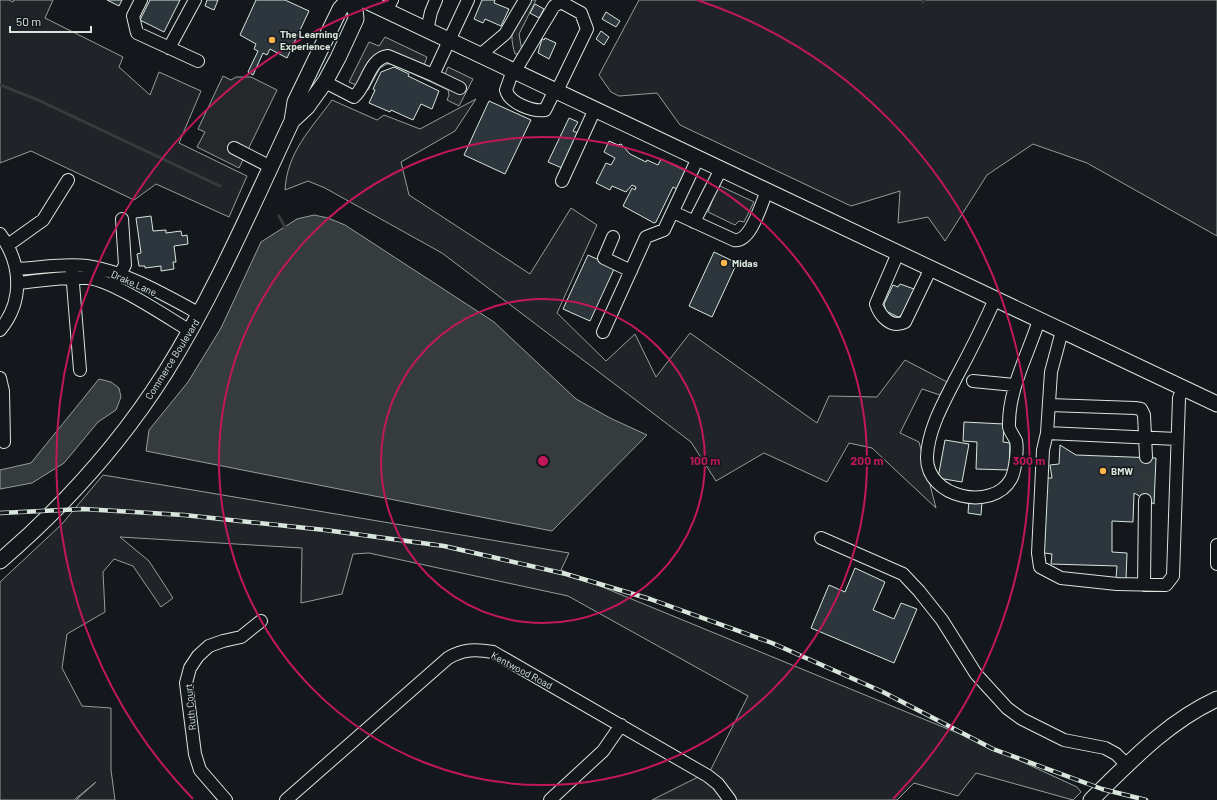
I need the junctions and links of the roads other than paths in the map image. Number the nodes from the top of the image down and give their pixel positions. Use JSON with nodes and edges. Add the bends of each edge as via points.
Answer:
{"nodes":[{"id":1,"x":141,"y":0,"type":"edge"},
{"id":2,"x":195,"y":0,"type":"edge"},
{"id":3,"x":348,"y":0,"type":"edge"},
{"id":4,"x":354,"y":0,"type":"edge"},
{"id":5,"x":364,"y":0,"type":"edge"},
{"id":6,"x":436,"y":0,"type":"edge"},
{"id":7,"x":468,"y":0,"type":"edge"},
{"id":8,"x":525,"y":0,"type":"edge"},
{"id":9,"x":389,"y":5,"type":"edge"},
{"id":10,"x":427,"y":30,"type":"junction"},
{"id":11,"x":449,"y":40,"type":"junction"},
{"id":12,"x":169,"y":48,"type":"junction"},
{"id":13,"x":480,"y":55,"type":"junction"},
{"id":14,"x":198,"y":61,"type":"dead end"},
{"id":15,"x":514,"y":71,"type":"junction"},
{"id":16,"x":433,"y":75,"type":"junction"},
{"id":17,"x":325,"y":82,"type":"junction"},
{"id":18,"x":460,"y":88,"type":"dead end"},
{"id":19,"x":556,"y":91,"type":"junction"},
{"id":20,"x":595,"y":109,"type":"junction"},
{"id":21,"x":292,"y":122,"type":"junction"},
{"id":22,"x":234,"y":148,"type":"dead end"},
{"id":23,"x":698,"y":158,"type":"junction"},
{"id":24,"x":271,"y":167,"type":"junction"},
{"id":25,"x":721,"y":169,"type":"junction"},
{"id":26,"x":68,"y":180,"type":"dead end"},
{"id":27,"x":562,"y":181,"type":"dead end"},
{"id":28,"x":767,"y":191,"type":"junction"},
{"id":29,"x":673,"y":212,"type":"junction"},
{"id":30,"x":122,"y":219,"type":"dead end"},
{"id":31,"x":694,"y":222,"type":"junction"},
{"id":32,"x":0,"y":234,"type":"edge"},
{"id":33,"x":613,"y":237,"type":"dead end"},
{"id":34,"x":8,"y":245,"type":"junction"},
{"id":35,"x":898,"y":253,"type":"junction"},
{"id":36,"x":72,"y":266,"type":"junction"},
{"id":37,"x":931,"y":268,"type":"junction"},
{"id":38,"x":16,"y":269,"type":"junction"},
{"id":39,"x":631,"y":271,"type":"junction"},
{"id":40,"x":119,"y":275,"type":"junction"},
{"id":41,"x":72,"y":278,"type":"junction"},
{"id":42,"x":18,"y":283,"type":"junction"},
{"id":43,"x":112,"y":286,"type":"junction"},
{"id":44,"x":995,"y":299,"type":"junction"},
{"id":45,"x":200,"y":314,"type":"junction"},
{"id":46,"x":1039,"y":320,"type":"junction"},
{"id":47,"x":0,"y":330,"type":"edge"},
{"id":48,"x":1062,"y":331,"type":"junction"},
{"id":49,"x":190,"y":332,"type":"junction"},
{"id":50,"x":603,"y":332,"type":"dead end"},
{"id":51,"x":80,"y":370,"type":"dead end"},
{"id":52,"x":0,"y":378,"type":"edge"},
{"id":53,"x":973,"y":381,"type":"dead end"},
{"id":54,"x":1014,"y":386,"type":"junction"},
{"id":55,"x":1183,"y":388,"type":"junction"},
{"id":56,"x":1217,"y":404,"type":"edge"},
{"id":57,"x":1049,"y":405,"type":"junction"},
{"id":58,"x":1047,"y":433,"type":"junction"},
{"id":59,"x":1144,"y":437,"type":"junction"},
{"id":60,"x":1177,"y":439,"type":"junction"},
{"id":61,"x":4,"y":442,"type":"dead end"},
{"id":62,"x":1146,"y":457,"type":"tunnel mouth"},
{"id":63,"x":1146,"y":500,"type":"tunnel mouth"},
{"id":64,"x":821,"y":538,"type":"dead end"},
{"id":65,"x":1217,"y":546,"type":"edge"},
{"id":66,"x":0,"y":561,"type":"edge"},
{"id":67,"x":1217,"y":564,"type":"edge"},
{"id":68,"x":1144,"y":585,"type":"junction"},
{"id":69,"x":261,"y":621,"type":"dead end"},
{"id":70,"x":1217,"y":699,"type":"edge"},
{"id":71,"x":621,"y":725,"type":"junction"},
{"id":72,"x":1127,"y":765,"type":"junction"},
{"id":73,"x":226,"y":800,"type":"edge"},
{"id":74,"x":286,"y":800,"type":"edge"},
{"id":75,"x":550,"y":800,"type":"edge"},
{"id":76,"x":730,"y":800,"type":"edge"},
{"id":77,"x":1091,"y":800,"type":"edge"}],
"edges":[{"from":1,"to":12,"type":"street","via":[[133,16],[137,33]]},
{"from":2,"to":12,"type":"street"},
{"from":3,"to":21,"type":"main road","name":"Commerce Boulevard","via":[[340,9],[296,102]]},
{"from":4,"to":17,"type":"main road","name":"Commerce Boulevard","via":[[356,19]]},
{"from":5,"to":9,"type":"main road"},
{"from":6,"to":10,"type":"street"},
{"from":7,"to":11,"type":"street"},
{"from":8,"to":13,"type":"street","via":[[505,34]]},
{"from":9,"to":10,"type":"main road"},
{"from":10,"to":11,"type":"main road"},
{"from":11,"to":13,"type":"main road"},
{"from":11,"to":16,"type":"street"},
{"from":12,"to":14,"type":"street"},
{"from":13,"to":15,"type":"main road"},
{"from":15,"to":19,"type":"main road"},
{"from":15,"to":19,"type":"street","via":[[506,90],[510,98],[535,110],[545,110]]},
{"from":15,"to":19,"type":"street","via":[[554,6],[561,2],[581,13],[587,30]]},
{"from":16,"to":17,"type":"street","via":[[388,56],[377,60],[360,92],[354,97]]},
{"from":16,"to":18,"type":"street"},
{"from":17,"to":21,"type":"main road","name":"Commerce Boulevard","via":[[307,108]]},
{"from":19,"to":20,"type":"main road"},
{"from":20,"to":23,"type":"main road"},
{"from":20,"to":27,"type":"street"},
{"from":21,"to":24,"type":"main road","name":"Commerce Boulevard"},
{"from":22,"to":24,"type":"street"},
{"from":23,"to":25,"type":"main road"},
{"from":23,"to":29,"type":"street"},
{"from":24,"to":45,"type":"main road","name":"Commerce Boulevard"},
{"from":25,"to":28,"type":"main road"},
{"from":25,"to":31,"type":"street"},
{"from":26,"to":34,"type":"street","via":[[43,220]]},
{"from":28,"to":31,"type":"street","via":[[750,230],[742,240],[734,240]]},
{"from":28,"to":35,"type":"main road"},
{"from":29,"to":31,"type":"street"},
{"from":29,"to":39,"type":"street","via":[[664,230],[646,237]]},
{"from":30,"to":40,"type":"street","via":[[125,259]]},
{"from":32,"to":34,"type":"street"},
{"from":33,"to":39,"type":"street","via":[[604,258]]},
{"from":34,"to":38,"type":"street"},
{"from":35,"to":37,"type":"main road"},
{"from":35,"to":37,"type":"street","via":[[876,304],[880,314],[887,321],[898,324],[905,322]]},
{"from":36,"to":38,"type":"street","name":"Drake Lane"},
{"from":36,"to":40,"type":"street","name":"Drake Lane","via":[[86,266]]},
{"from":36,"to":41,"type":"street"},
{"from":37,"to":44,"type":"main road"},
{"from":38,"to":42,"type":"street"},
{"from":39,"to":50,"type":"street"},
{"from":40,"to":43,"type":"street"},
{"from":40,"to":45,"type":"street","name":"Drake Lane"},
{"from":41,"to":42,"type":"street","name":"Drake Lane"},
{"from":41,"to":43,"type":"street","name":"Drake Lane","via":[[94,279]]},
{"from":41,"to":51,"type":"street"},
{"from":42,"to":47,"type":"street","via":[[13,310]]},
{"from":43,"to":49,"type":"street","name":"Drake Lane"},
{"from":44,"to":46,"type":"main road"},
{"from":44,"to":54,"type":"street","via":[[940,410],[931,437],[927,458],[930,474],[945,490],[975,497],[1002,490],[1010,481],[1014,472],[1016,441],[1009,429]]},
{"from":45,"to":49,"type":"main road","name":"Commerce Boulevard"},
{"from":46,"to":48,"type":"main road"},
{"from":46,"to":54,"type":"street"},
{"from":48,"to":55,"type":"main road"},
{"from":48,"to":57,"type":"street","via":[[1051,372]]},
{"from":49,"to":66,"type":"main road","name":"Commerce Boulevard","via":[[126,429],[60,506]]},
{"from":52,"to":61,"type":"street","via":[[3,391]]},
{"from":53,"to":54,"type":"street"},
{"from":55,"to":56,"type":"main road"},
{"from":55,"to":60,"type":"street","via":[[1179,398]]},
{"from":57,"to":58,"type":"street"},
{"from":57,"to":59,"type":"street","via":[[1139,408],[1144,413]]},
{"from":58,"to":59,"type":"street"},
{"from":58,"to":68,"type":"street","via":[[1043,450],[1038,553],[1040,567],[1061,578]]},
{"from":59,"to":60,"type":"street"},
{"from":59,"to":62,"type":"street"},
{"from":60,"to":68,"type":"street","via":[[1173,576],[1166,585]]},
{"from":63,"to":68,"type":"street"},
{"from":64,"to":72,"type":"street","via":[[903,574],[942,620],[976,674],[1007,708],[1022,719],[1064,740],[1104,748],[1116,754]]},
{"from":65,"to":67,"type":"street"},
{"from":69,"to":73,"type":"street","name":"Ruth Court","via":[[240,637],[209,646],[190,668],[186,683],[195,754],[200,770]]},
{"from":70,"to":72,"type":"main road","via":[[1161,734]]},
{"from":71,"to":74,"type":"street","name":"Kentwood Road","via":[[493,652],[458,652],[438,666]]},
{"from":71,"to":75,"type":"street","via":[[603,751]]},
{"from":71,"to":76,"type":"street","name":"Kentwood Road","via":[[708,776]]},
{"from":72,"to":77,"type":"main road"}]}
